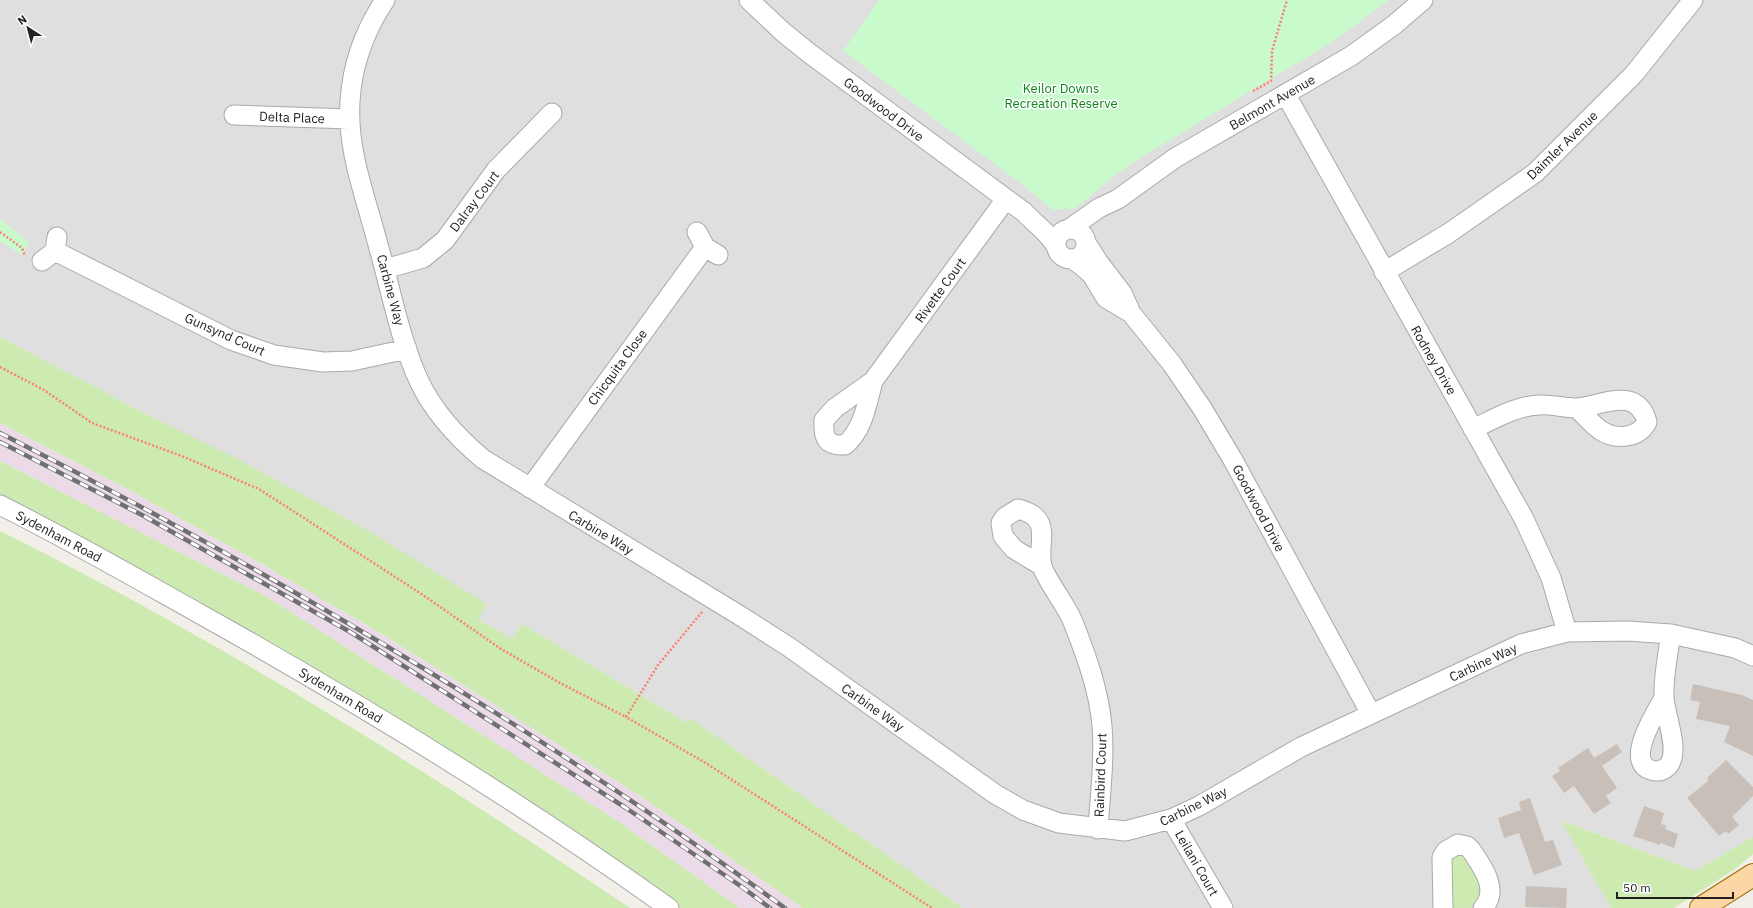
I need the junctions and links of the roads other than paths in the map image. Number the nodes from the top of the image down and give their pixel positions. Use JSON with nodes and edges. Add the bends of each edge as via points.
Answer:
{"nodes":[{"id":1,"x":385,"y":0,"type":"edge"},
{"id":2,"x":750,"y":0,"type":"edge"},
{"id":3,"x":1423,"y":0,"type":"edge"},
{"id":4,"x":1693,"y":0,"type":"edge"},
{"id":5,"x":1286,"y":95,"type":"junction"},
{"id":6,"x":551,"y":111,"type":"dead end"},
{"id":7,"x":234,"y":115,"type":"dead end"},
{"id":8,"x":350,"y":118,"type":"junction"},
{"id":9,"x":1006,"y":199,"type":"junction"},
{"id":10,"x":1118,"y":199,"type":"junction"},
{"id":11,"x":1024,"y":212,"type":"junction"},
{"id":12,"x":1068,"y":229,"type":"junction"},
{"id":13,"x":1087,"y":244,"type":"junction"},
{"id":14,"x":706,"y":245,"type":"dead end"},
{"id":15,"x":1056,"y":246,"type":"junction"},
{"id":16,"x":51,"y":250,"type":"road end"},
{"id":17,"x":1072,"y":259,"type":"junction"},
{"id":18,"x":384,"y":269,"type":"junction"},
{"id":19,"x":1384,"y":272,"type":"junction"},
{"id":20,"x":1131,"y":312,"type":"junction"},
{"id":21,"x":407,"y":349,"type":"junction"},
{"id":22,"x":873,"y":382,"type":"dead end"},
{"id":23,"x":1577,"y":408,"type":"dead end"},
{"id":24,"x":1473,"y":429,"type":"junction"},
{"id":25,"x":530,"y":488,"type":"junction"},
{"id":26,"x":0,"y":505,"type":"edge"},
{"id":27,"x":1042,"y":566,"type":"dead end"},
{"id":28,"x":1567,"y":632,"type":"junction"},
{"id":29,"x":1671,"y":634,"type":"junction"},
{"id":30,"x":1753,"y":656,"type":"edge"},
{"id":31,"x":1664,"y":698,"type":"dead end"},
{"id":32,"x":1371,"y":714,"type":"junction"},
{"id":33,"x":1171,"y":819,"type":"junction"},
{"id":34,"x":1098,"y":829,"type":"junction"},
{"id":35,"x":1753,"y":875,"type":"edge"},
{"id":36,"x":669,"y":908,"type":"edge"},
{"id":37,"x":1223,"y":908,"type":"edge"},
{"id":38,"x":1443,"y":908,"type":"edge"},
{"id":39,"x":1483,"y":908,"type":"edge"},
{"id":40,"x":1701,"y":908,"type":"edge"}],
"edges":[{"from":1,"to":8,"type":"street","name":"Carbine Way","via":[[360,48],[350,101]]},
{"from":2,"to":9,"type":"street","name":"Goodwood Drive","via":[[772,23],[809,53]]},
{"from":3,"to":5,"type":"street","name":"Belmont Avenue","via":[[1351,56]]},
{"from":4,"to":19,"type":"street","name":"Daimler Avenue","via":[[1634,74],[1535,173],[1449,233]]},
{"from":5,"to":10,"type":"street","name":"Belmont Avenue","via":[[1175,158]]},
{"from":5,"to":19,"type":"street","name":"Rodney Drive"},
{"from":6,"to":18,"type":"street","name":"Dalray Court","via":[[496,170],[445,240],[423,258]]},
{"from":7,"to":8,"type":"street","name":"Delta Place"},
{"from":8,"to":18,"type":"street","name":"Carbine Way","via":[[354,159]]},
{"from":9,"to":11,"type":"street","name":"Goodwood Drive"},
{"from":9,"to":22,"type":"street","name":"Rivette Court"},
{"from":10,"to":12,"type":"street","name":"Belmont Avenue","via":[[1099,208]]},
{"from":10,"to":13,"type":"street","name":"Belmont Avenue"},
{"from":11,"to":12,"type":"street","name":"Goodwood Drive","via":[[1038,215]]},
{"from":11,"to":15,"type":"street","name":"Goodwood Drive","via":[[1048,234]]},
{"from":12,"to":13,"type":"street","via":[[1081,232]]},
{"from":12,"to":15,"type":"street","via":[[1060,234]]},
{"from":13,"to":17,"type":"street","via":[[1080,256]]},
{"from":13,"to":20,"type":"street","name":"Goodwood Drive","via":[[1122,293]]},
{"from":14,"to":25,"type":"street","name":"Chicquita Close"},
{"from":15,"to":17,"type":"street","via":[[1062,256]]},
{"from":16,"to":21,"type":"street","name":"Gunsynd Court","via":[[231,340],[274,355],[323,362],[352,361]]},
{"from":17,"to":20,"type":"street","name":"Goodwood Drive","via":[[1092,276],[1106,298]]},
{"from":18,"to":21,"type":"street","name":"Carbine Way"},
{"from":19,"to":24,"type":"street","name":"Rodney Drive"},
{"from":20,"to":32,"type":"street","name":"Goodwood Drive","via":[[1172,364],[1233,460]]},
{"from":21,"to":25,"type":"street","name":"Carbine Way","via":[[420,384],[452,431],[483,459]]},
{"from":23,"to":24,"type":"street","via":[[1539,404],[1513,410]]},
{"from":24,"to":28,"type":"street","name":"Rodney Drive","via":[[1524,520],[1548,571]]},
{"from":25,"to":34,"type":"street","name":"Carbine Way","via":[[789,647],[995,794],[1023,810],[1059,823]]},
{"from":26,"to":36,"type":"street","name":"Sydenham Road","via":[[118,568],[340,694],[559,832]]},
{"from":27,"to":34,"type":"street","name":"Rainbird Court","via":[[1071,616],[1087,658],[1097,695],[1103,756]]},
{"from":28,"to":29,"type":"street","name":"Carbine Way","via":[[1628,631]]},
{"from":28,"to":32,"type":"street","name":"Carbine Way","via":[[1521,644]]},
{"from":29,"to":30,"type":"street","name":"Carbine Way","via":[[1735,648]]},
{"from":29,"to":31,"type":"street"},
{"from":32,"to":33,"type":"street","name":"Carbine Way","via":[[1301,747],[1199,806]]},
{"from":33,"to":34,"type":"street","name":"Carbine Way","via":[[1126,831]]},
{"from":33,"to":37,"type":"street","name":"Leilani Court"},
{"from":35,"to":40,"type":"main road"},
{"from":38,"to":39,"type":"street","via":[[1442,857],[1446,851],[1458,844],[1471,850],[1488,880],[1490,898]]}]}
